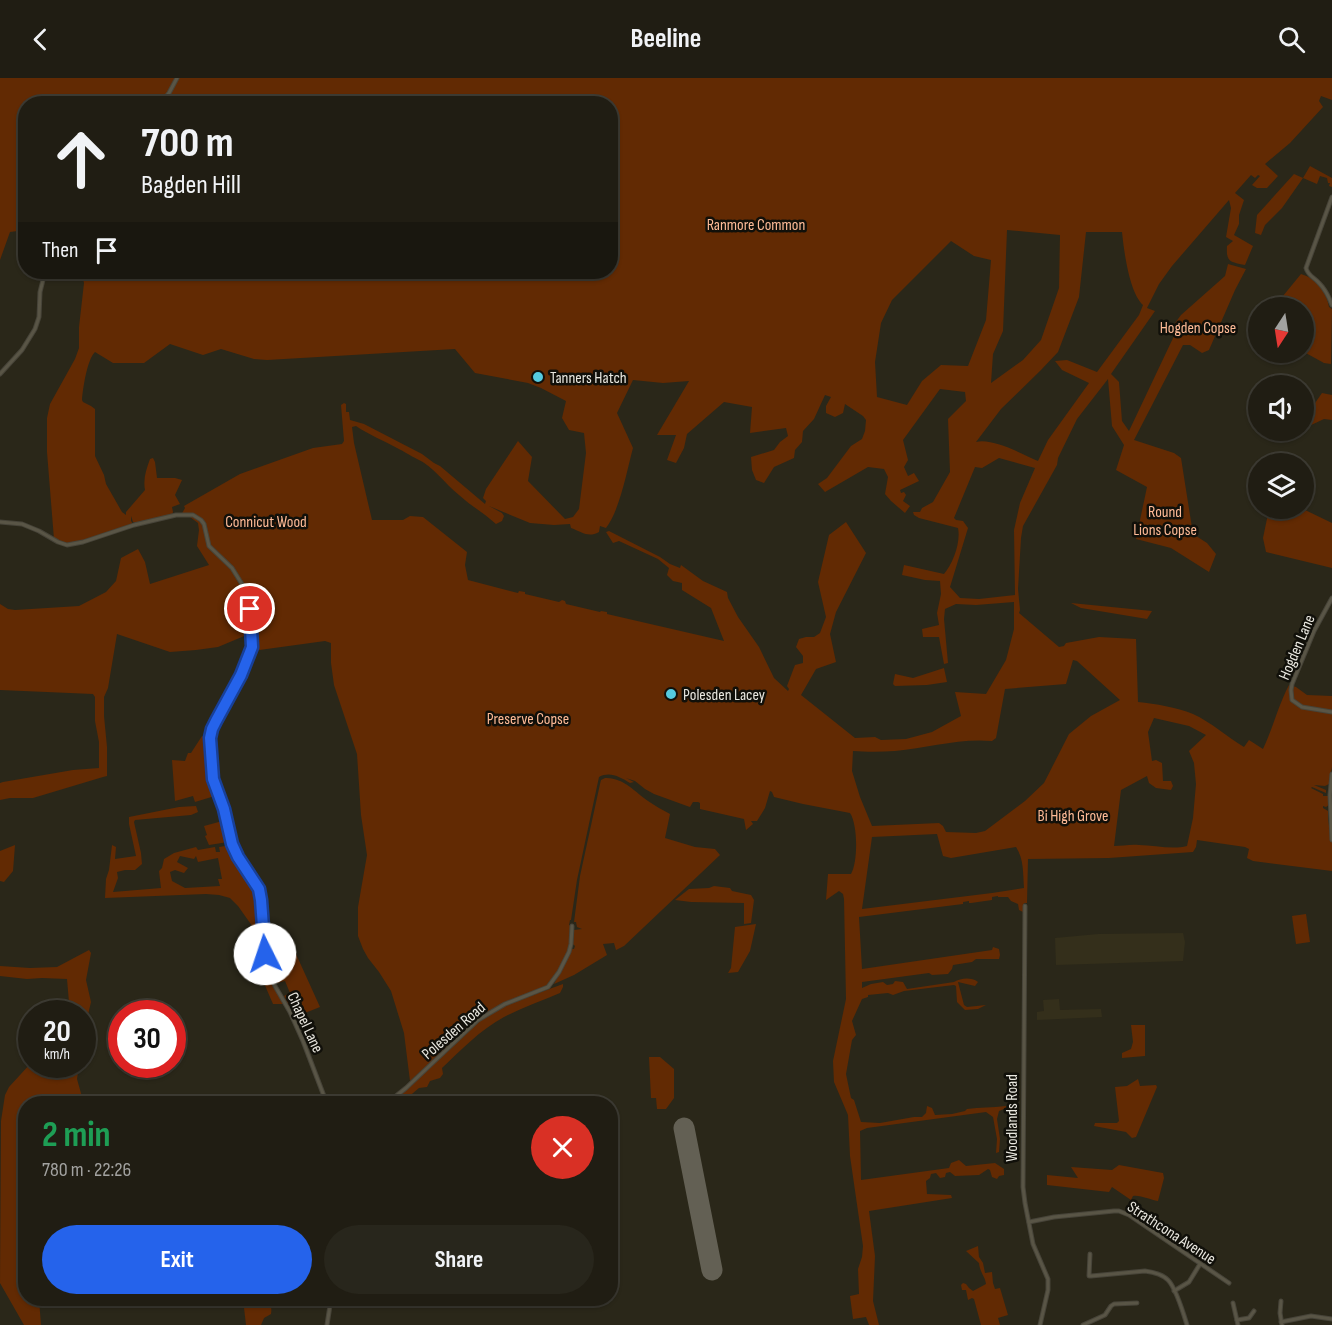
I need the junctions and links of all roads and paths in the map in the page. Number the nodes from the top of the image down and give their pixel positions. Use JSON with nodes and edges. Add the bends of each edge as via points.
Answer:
{"nodes":[{"id":1,"x":177,"y":78,"type":"edge"},
{"id":2,"x":167,"y":96,"type":"edge"},
{"id":3,"x":1332,"y":197,"type":"edge"},
{"id":4,"x":43,"y":279,"type":"edge"},
{"id":5,"x":1332,"y":305,"type":"edge"},
{"id":6,"x":0,"y":374,"type":"edge"},
{"id":7,"x":0,"y":522,"type":"edge"},
{"id":8,"x":1332,"y":598,"type":"edge"},
{"id":9,"x":1332,"y":712,"type":"edge"},
{"id":10,"x":1332,"y":774,"type":"edge"},
{"id":11,"x":1332,"y":840,"type":"edge"},
{"id":12,"x":1025,"y":906,"type":"dead end"},
{"id":13,"x":572,"y":926,"type":"dead end"},
{"id":14,"x":324,"y":1096,"type":"edge"},
{"id":15,"x":395,"y":1096,"type":"edge"},
{"id":16,"x":1029,"y":1222,"type":"junction"},
{"id":17,"x":1090,"y":1254,"type":"dead end"},
{"id":18,"x":1200,"y":1264,"type":"junction"},
{"id":19,"x":1229,"y":1284,"type":"dead end"},
{"id":20,"x":1174,"y":1291,"type":"junction"},
{"id":21,"x":1281,"y":1300,"type":"dead end"},
{"id":22,"x":1137,"y":1303,"type":"dead end"},
{"id":23,"x":1233,"y":1303,"type":"dead end"},
{"id":24,"x":330,"y":1306,"type":"edge"},
{"id":25,"x":1254,"y":1311,"type":"dead end"},
{"id":26,"x":1248,"y":1318,"type":"junction"},
{"id":27,"x":1332,"y":1319,"type":"edge"},
{"id":28,"x":1237,"y":1323,"type":"edge"},
{"id":29,"x":1251,"y":1323,"type":"dead end"},
{"id":30,"x":1282,"y":1323,"type":"edge"},
{"id":31,"x":327,"y":1325,"type":"edge"},
{"id":32,"x":1040,"y":1325,"type":"edge"},
{"id":33,"x":1083,"y":1325,"type":"edge"},
{"id":34,"x":1187,"y":1325,"type":"edge"}],
"edges":[{"from":1,"to":2,"type":"street"},
{"from":3,"to":5,"type":"street","via":[[1306,268]]},
{"from":4,"to":6,"type":"street","via":[[35,329]]},
{"from":7,"to":14,"type":"street","name":"Chapel Lane","via":[[22,524],[67,545],[134,525],[193,515],[204,524],[209,546],[232,568],[245,589],[252,647],[212,729],[213,779],[232,844],[259,889],[269,972],[299,1031]]},
{"from":8,"to":9,"type":"street","name":"Hogden Lane","via":[[1314,631],[1291,690],[1292,700],[1302,707]]},
{"from":10,"to":11,"type":"street"},
{"from":12,"to":16,"type":"street","name":"Woodlands Road","via":[[1023,1187]]},
{"from":13,"to":15,"type":"street","name":"Polesden Road","via":[[569,952],[548,987],[488,1013]]},
{"from":16,"to":18,"type":"street","name":"Strathcona Avenue","via":[[1119,1211]]},
{"from":16,"to":32,"type":"street","name":"Woodlands Road","via":[[1035,1250],[1048,1279]]},
{"from":17,"to":20,"type":"street","via":[[1089,1276],[1151,1272],[1167,1279]]},
{"from":18,"to":19,"type":"street","name":"Strathcona Avenue"},
{"from":18,"to":20,"type":"street","via":[[1189,1282]]},
{"from":20,"to":34,"type":"street"},
{"from":21,"to":30,"type":"street"},
{"from":22,"to":33,"type":"street","via":[[1114,1304],[1105,1315]]},
{"from":23,"to":28,"type":"street"},
{"from":24,"to":31,"type":"street"},
{"from":25,"to":26,"type":"street"},
{"from":26,"to":28,"type":"street"},
{"from":26,"to":29,"type":"street"},
{"from":27,"to":30,"type":"street","via":[[1311,1316]]}]}
